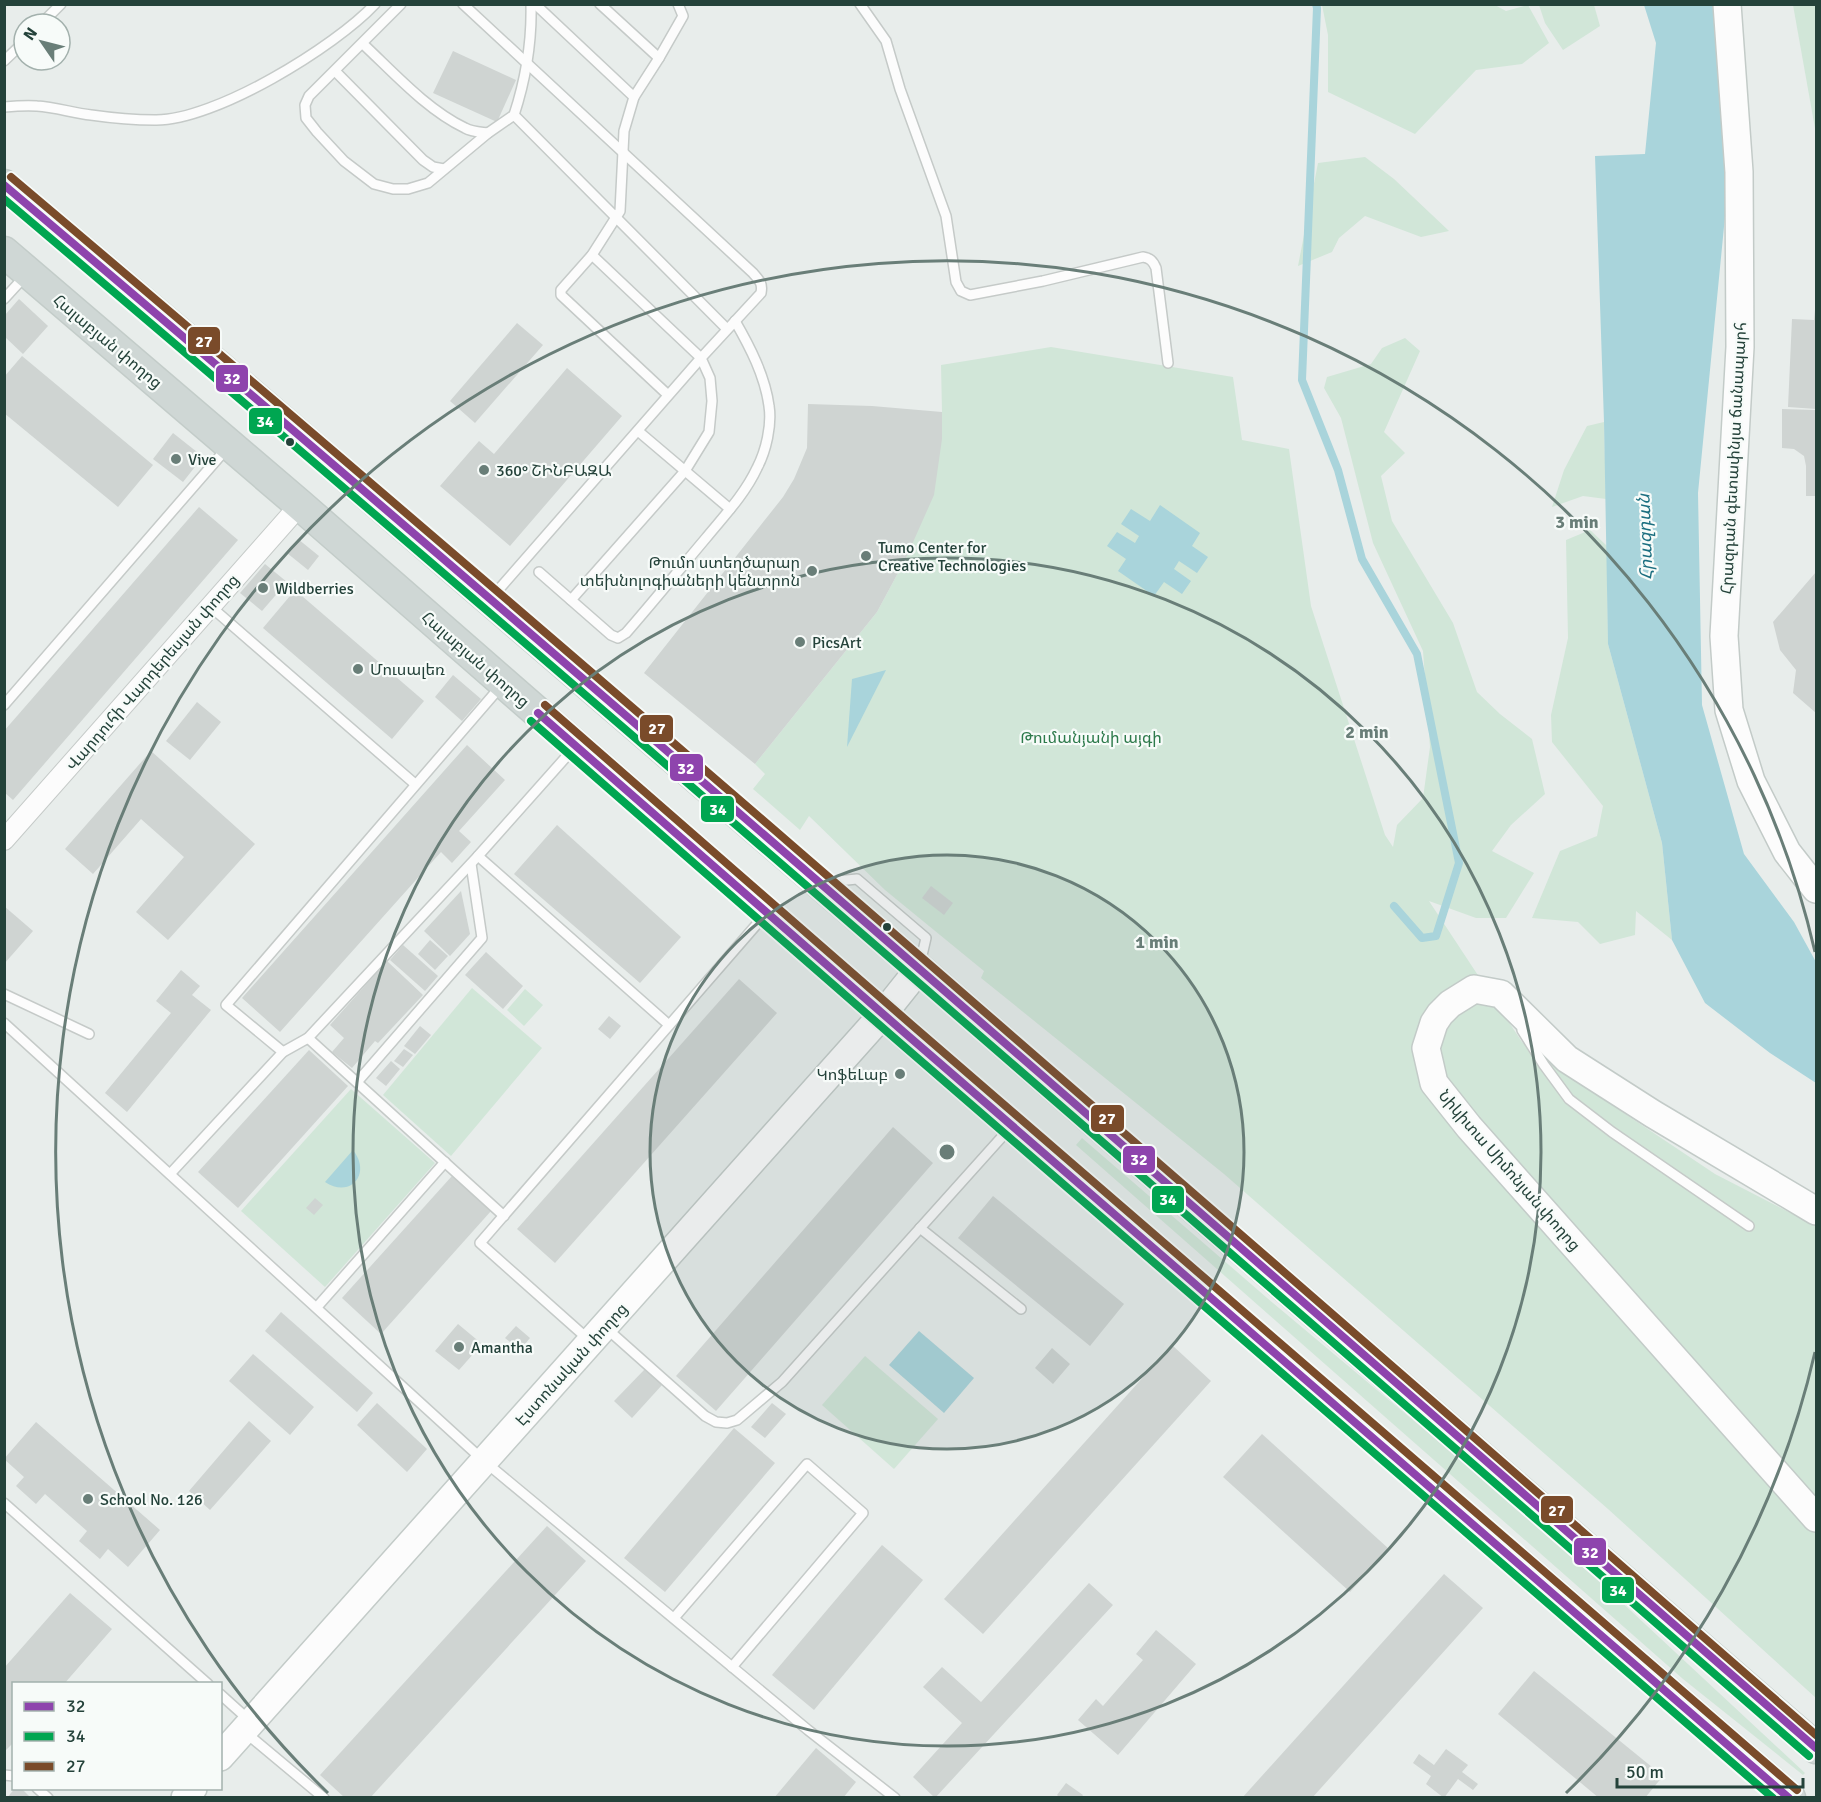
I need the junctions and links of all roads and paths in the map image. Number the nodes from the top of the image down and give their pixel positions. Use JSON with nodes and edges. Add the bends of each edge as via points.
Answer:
{"nodes":[{"id":1,"x":375,"y":4,"type":"edge"},
{"id":2,"x":401,"y":4,"type":"edge"},
{"id":3,"x":463,"y":4,"type":"edge"},
{"id":4,"x":531,"y":4,"type":"edge"},
{"id":5,"x":535,"y":4,"type":"edge"},
{"id":6,"x":600,"y":4,"type":"edge"},
{"id":7,"x":678,"y":4,"type":"edge"},
{"id":8,"x":860,"y":4,"type":"edge"},
{"id":9,"x":1727,"y":4,"type":"edge"},
{"id":10,"x":363,"y":44,"type":"junction"},
{"id":11,"x":659,"y":58,"type":"junction"},
{"id":12,"x":528,"y":64,"type":"junction"},
{"id":13,"x":336,"y":72,"type":"junction"},
{"id":14,"x":634,"y":97,"type":"junction"},
{"id":15,"x":4,"y":107,"type":"edge"},
{"id":16,"x":514,"y":115,"type":"junction"},
{"id":17,"x":488,"y":133,"type":"junction"},
{"id":18,"x":623,"y":153,"type":"junction"},
{"id":19,"x":444,"y":169,"type":"junction"},
{"id":20,"x":4,"y":185,"type":"edge"},
{"id":21,"x":616,"y":217,"type":"junction"},
{"id":22,"x":4,"y":252,"type":"edge"},
{"id":23,"x":592,"y":255,"type":"junction"},
{"id":24,"x":28,"y":273,"type":"junction"},
{"id":25,"x":4,"y":298,"type":"edge"},
{"id":26,"x":735,"y":321,"type":"junction"},
{"id":27,"x":727,"y":329,"type":"junction"},
{"id":28,"x":701,"y":358,"type":"junction"},
{"id":29,"x":1168,"y":363,"type":"dead end"},
{"id":30,"x":668,"y":395,"type":"junction"},
{"id":31,"x":638,"y":431,"type":"junction"},
{"id":32,"x":230,"y":445,"type":"junction"},
{"id":33,"x":685,"y":471,"type":"junction"},
{"id":34,"x":300,"y":505,"type":"junction"},
{"id":35,"x":730,"y":509,"type":"junction"},
{"id":36,"x":539,"y":572,"type":"dead end"},
{"id":37,"x":489,"y":600,"type":"junction"},
{"id":38,"x":571,"y":600,"type":"junction"},
{"id":39,"x":210,"y":606,"type":"junction"},
{"id":40,"x":504,"y":683,"type":"junction"},
{"id":41,"x":4,"y":705,"type":"edge"},
{"id":42,"x":576,"y":745,"type":"junction"},
{"id":43,"x":415,"y":784,"type":"junction"},
{"id":44,"x":7,"y":832,"type":"edge"},
{"id":45,"x":474,"y":860,"type":"junction"},
{"id":46,"x":1816,"y":889,"type":"edge"},
{"id":47,"x":766,"y":913,"type":"junction"},
{"id":48,"x":919,"y":969,"type":"junction"},
{"id":49,"x":4,"y":994,"type":"edge"},
{"id":50,"x":1501,"y":994,"type":"junction"},
{"id":51,"x":883,"y":1014,"type":"junction"},
{"id":52,"x":4,"y":1023,"type":"edge"},
{"id":53,"x":669,"y":1026,"type":"junction"},
{"id":54,"x":89,"y":1034,"type":"dead end"},
{"id":55,"x":308,"y":1038,"type":"junction"},
{"id":56,"x":283,"y":1052,"type":"junction"},
{"id":57,"x":358,"y":1082,"type":"junction"},
{"id":58,"x":1012,"y":1126,"type":"junction"},
{"id":59,"x":446,"y":1162,"type":"junction"},
{"id":60,"x":170,"y":1174,"type":"junction"},
{"id":61,"x":1816,"y":1211,"type":"edge"},
{"id":62,"x":504,"y":1216,"type":"junction"},
{"id":63,"x":1749,"y":1226,"type":"dead end"},
{"id":64,"x":920,"y":1228,"type":"junction"},
{"id":65,"x":317,"y":1308,"type":"junction"},
{"id":66,"x":1021,"y":1309,"type":"dead end"},
{"id":67,"x":598,"y":1334,"type":"junction"},
{"id":68,"x":484,"y":1461,"type":"junction"},
{"id":69,"x":4,"y":1503,"type":"edge"},
{"id":70,"x":1816,"y":1518,"type":"edge"},
{"id":71,"x":674,"y":1618,"type":"junction"},
{"id":72,"x":732,"y":1667,"type":"junction"},
{"id":73,"x":207,"y":1682,"type":"edge"},
{"id":74,"x":222,"y":1696,"type":"edge"},
{"id":75,"x":248,"y":1727,"type":"junction"},
{"id":76,"x":1816,"y":1748,"type":"edge"},
{"id":77,"x":222,"y":1755,"type":"edge"},
{"id":78,"x":324,"y":1797,"type":"edge"},
{"id":79,"x":896,"y":1797,"type":"edge"},
{"id":80,"x":1790,"y":1797,"type":"edge"}],
"edges":[{"from":1,"to":15,"type":"lane","via":[[341,36],[291,69],[192,114],[158,120],[91,116],[36,105]]},
{"from":2,"to":10,"type":"lane"},
{"from":3,"to":12,"type":"lane"},
{"from":4,"to":12,"type":"lane"},
{"from":5,"to":14,"type":"lane"},
{"from":6,"to":11,"type":"lane"},
{"from":7,"to":11,"type":"lane","via":[[683,16]]},
{"from":8,"to":29,"type":"lane","via":[[886,41],[946,216],[956,282],[961,291],[970,295],[1143,256],[1149,258],[1156,268]]},
{"from":9,"to":46,"type":"street","name":"Հրազդան գետափնյա ճանապարհ","via":[[1739,172],[1740,335],[1724,636],[1729,710],[1751,781],[1787,852]]},
{"from":10,"to":13,"type":"lane"},
{"from":10,"to":17,"type":"lane","via":[[447,118],[467,130]]},
{"from":11,"to":14,"type":"lane"},
{"from":12,"to":16,"type":"lane"},
{"from":12,"to":18,"type":"lane"},
{"from":13,"to":19,"type":"lane","via":[[423,160]]},
{"from":13,"to":19,"type":"lane","via":[[309,96],[306,118],[344,161],[375,184],[393,189],[428,183]]},
{"from":14,"to":18,"type":"lane","via":[[624,131]]},
{"from":16,"to":17,"type":"lane"},
{"from":16,"to":21,"type":"lane"},
{"from":17,"to":19,"type":"lane"},
{"from":18,"to":21,"type":"lane","via":[[620,211]]},
{"from":18,"to":26,"type":"lane","via":[[760,281],[761,293]]},
{"from":20,"to":37,"type":"main road"},
{"from":21,"to":23,"type":"lane"},
{"from":21,"to":27,"type":"lane"},
{"from":22,"to":24,"type":"main road","name":"Հալաբյան փողոց"},
{"from":23,"to":28,"type":"lane"},
{"from":23,"to":30,"type":"lane","via":[[563,287],[561,295]]},
{"from":24,"to":25,"type":"lane"},
{"from":24,"to":32,"type":"main road","name":"Հալաբյան փողոց"},
{"from":26,"to":27,"type":"lane"},
{"from":26,"to":35,"type":"lane","via":[[760,372],[770,407],[767,440],[759,466]]},
{"from":27,"to":28,"type":"lane"},
{"from":28,"to":30,"type":"lane"},
{"from":28,"to":33,"type":"lane","via":[[710,378],[709,432]]},
{"from":30,"to":31,"type":"lane"},
{"from":31,"to":33,"type":"lane"},
{"from":31,"to":37,"type":"lane"},
{"from":32,"to":34,"type":"main road","name":"Հալաբյան փողոց"},
{"from":32,"to":41,"type":"lane"},
{"from":33,"to":35,"type":"lane"},
{"from":33,"to":38,"type":"lane"},
{"from":34,"to":39,"type":"street","name":"Վարդուհի Վարդերեսյան փողոց"},
{"from":34,"to":40,"type":"main road","name":"Հալաբյան փողոց"},
{"from":35,"to":38,"type":"lane","via":[[618,638]]},
{"from":36,"to":38,"type":"lane"},
{"from":37,"to":48,"type":"main road"},
{"from":39,"to":43,"type":"lane"},
{"from":39,"to":44,"type":"street","name":"Վարդուհի Վարդերեսյան փողոց"},
{"from":40,"to":42,"type":"main road","name":"Հալաբյան փողոց"},
{"from":40,"to":43,"type":"lane"},
{"from":42,"to":45,"type":"lane"},
{"from":42,"to":47,"type":"main road","name":"Հալաբյան փողոց"},
{"from":43,"to":56,"type":"lane","via":[[226,1005]]},
{"from":45,"to":53,"type":"lane"},
{"from":45,"to":55,"type":"lane"},
{"from":45,"to":57,"type":"lane","via":[[482,938]]},
{"from":47,"to":51,"type":"main road","name":"Հալաբյան փողոց"},
{"from":47,"to":53,"type":"lane"},
{"from":48,"to":51,"type":"street","name":"Էստոնական փողոց"},
{"from":48,"to":76,"type":"main road"},
{"from":49,"to":54,"type":"lane"},
{"from":50,"to":61,"type":"street","via":[[1567,1059]]},
{"from":50,"to":63,"type":"lane","via":[[1569,1100]]},
{"from":50,"to":70,"type":"street","name":"Նիկիտա Սիմոնյան փողոց","via":[[1474,989],[1440,1014],[1426,1048],[1434,1083]]},
{"from":51,"to":58,"type":"main road","name":"Հալաբյան փողոց"},
{"from":51,"to":67,"type":"street","name":"Էստոնական փողոց"},
{"from":52,"to":60,"type":"lane"},
{"from":53,"to":62,"type":"lane"},
{"from":55,"to":56,"type":"lane"},
{"from":55,"to":57,"type":"lane"},
{"from":56,"to":60,"type":"lane"},
{"from":57,"to":59,"type":"lane"},
{"from":58,"to":64,"type":"lane"},
{"from":58,"to":80,"type":"main road","name":"Հալաբյան փողոց"},
{"from":59,"to":62,"type":"lane"},
{"from":59,"to":65,"type":"lane"},
{"from":60,"to":65,"type":"lane"},
{"from":62,"to":67,"type":"lane","via":[[480,1243]]},
{"from":64,"to":66,"type":"lane"},
{"from":64,"to":67,"type":"lane","via":[[782,1382],[737,1420],[716,1422],[705,1416]]},
{"from":65,"to":68,"type":"lane"},
{"from":67,"to":68,"type":"street","name":"Էստոնական փողոց"},
{"from":68,"to":71,"type":"lane"},
{"from":68,"to":75,"type":"street","name":"Էստոնական փողոց"},
{"from":69,"to":73,"type":"lane"},
{"from":71,"to":72,"type":"lane"},
{"from":71,"to":72,"type":"lane","via":[[807,1464],[863,1513]]},
{"from":72,"to":79,"type":"lane"},
{"from":74,"to":75,"type":"lane"},
{"from":75,"to":77,"type":"street","name":"Էստոնական փողոց"},
{"from":75,"to":78,"type":"lane"}]}
